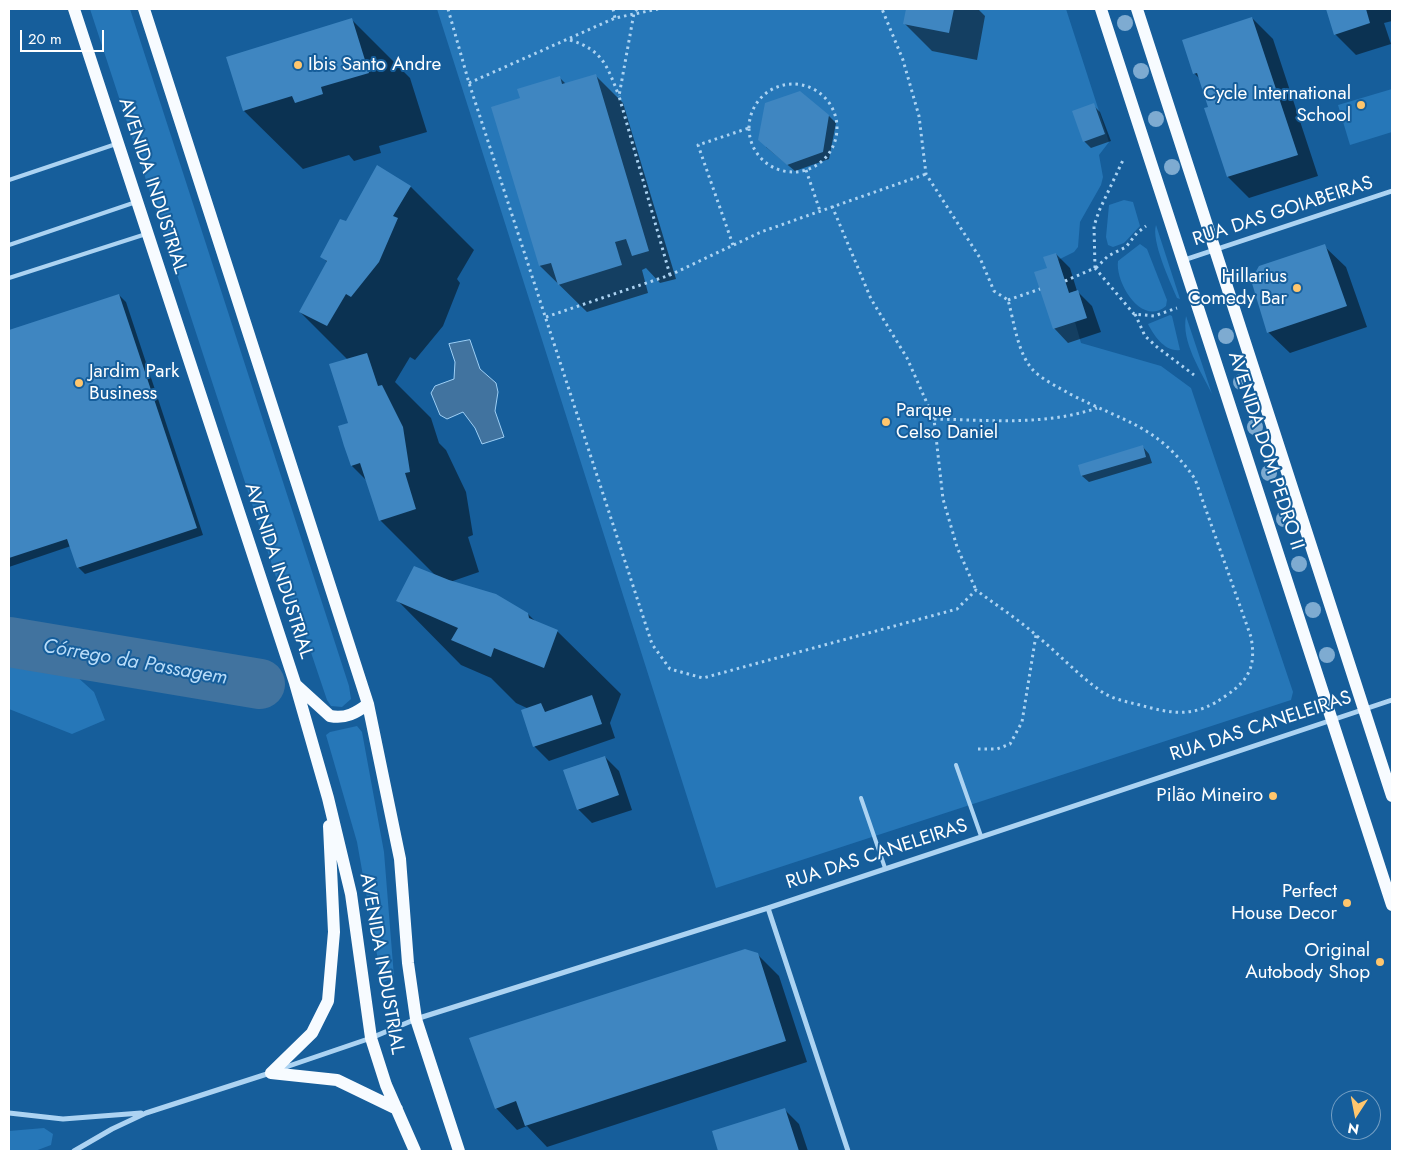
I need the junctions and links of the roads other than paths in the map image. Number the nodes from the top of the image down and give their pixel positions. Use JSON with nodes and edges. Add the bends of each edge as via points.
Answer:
{"nodes":[{"id":1,"x":74,"y":9,"type":"edge"},
{"id":2,"x":144,"y":9,"type":"edge"},
{"id":3,"x":1101,"y":9,"type":"edge"},
{"id":4,"x":1137,"y":9,"type":"edge"},
{"id":5,"x":118,"y":144,"type":"junction"},
{"id":6,"x":9,"y":180,"type":"edge"},
{"id":7,"x":1392,"y":191,"type":"edge"},
{"id":8,"x":138,"y":202,"type":"junction"},
{"id":9,"x":148,"y":233,"type":"junction"},
{"id":10,"x":9,"y":245,"type":"edge"},
{"id":11,"x":1216,"y":250,"type":"junction"},
{"id":12,"x":1184,"y":260,"type":"junction"},
{"id":13,"x":9,"y":278,"type":"edge"},
{"id":14,"x":294,"y":683,"type":"junction"},
{"id":15,"x":1392,"y":700,"type":"edge"},
{"id":16,"x":368,"y":704,"type":"junction"},
{"id":17,"x":1364,"y":708,"type":"junction"},
{"id":18,"x":1332,"y":719,"type":"junction"},
{"id":19,"x":956,"y":764,"type":"dead end"},
{"id":20,"x":1392,"y":796,"type":"edge"},
{"id":21,"x":328,"y":798,"type":"junction"},
{"id":22,"x":861,"y":798,"type":"dead end"},
{"id":23,"x":981,"y":836,"type":"junction"},
{"id":24,"x":884,"y":868,"type":"junction"},
{"id":25,"x":1392,"y":905,"type":"edge"},
{"id":26,"x":768,"y":908,"type":"junction"},
{"id":27,"x":416,"y":1019,"type":"junction"},
{"id":28,"x":371,"y":1038,"type":"junction"},
{"id":29,"x":271,"y":1073,"type":"junction"},
{"id":30,"x":397,"y":1110,"type":"junction"},
{"id":31,"x":9,"y":1113,"type":"edge"},
{"id":32,"x":146,"y":1113,"type":"junction"},
{"id":33,"x":74,"y":1151,"type":"edge"},
{"id":34,"x":415,"y":1151,"type":"edge"},
{"id":35,"x":458,"y":1151,"type":"edge"},
{"id":36,"x":848,"y":1151,"type":"edge"}],
"edges":[{"from":1,"to":5,"type":"main road","name":"AVENIDA INDUSTRIAL"},
{"from":2,"to":16,"type":"main road","name":"AVENIDA INDUSTRIAL"},
{"from":3,"to":12,"type":"main road","name":"AVENIDA DOM PEDRO II"},
{"from":4,"to":11,"type":"main road","name":"AVENIDA DOM PEDRO II"},
{"from":5,"to":6,"type":"lane"},
{"from":5,"to":8,"type":"main road","name":"AVENIDA INDUSTRIAL"},
{"from":7,"to":11,"type":"street","name":"RUA DAS GOIABEIRAS"},
{"from":8,"to":9,"type":"main road","name":"AVENIDA INDUSTRIAL"},
{"from":8,"to":10,"type":"lane"},
{"from":9,"to":13,"type":"lane"},
{"from":9,"to":14,"type":"main road","name":"AVENIDA INDUSTRIAL"},
{"from":11,"to":12,"type":"street","name":"RUA DAS GOIABEIRAS"},
{"from":11,"to":17,"type":"main road","name":"AVENIDA DOM PEDRO II"},
{"from":12,"to":18,"type":"main road","name":"AVENIDA DOM PEDRO II"},
{"from":14,"to":16,"type":"main road","via":[[330,716],[352,715]]},
{"from":14,"to":21,"type":"main road","name":"AVENIDA INDUSTRIAL"},
{"from":15,"to":17,"type":"street","name":"RUA DAS CANELEIRAS"},
{"from":16,"to":27,"type":"main road","name":"AVENIDA INDUSTRIAL","via":[[400,859]]},
{"from":17,"to":18,"type":"street","name":"RUA DAS CANELEIRAS"},
{"from":17,"to":20,"type":"main road","name":"AVENIDA DOM PEDRO II"},
{"from":18,"to":23,"type":"street","name":"RUA DAS CANELEIRAS"},
{"from":18,"to":25,"type":"main road","name":"AVENIDA DOM PEDRO II"},
{"from":19,"to":23,"type":"lane"},
{"from":21,"to":28,"type":"main road","name":"AVENIDA INDUSTRIAL","via":[[351,894]]},
{"from":21,"to":29,"type":"main road","via":[[334,932],[328,1001],[312,1033]]},
{"from":22,"to":24,"type":"lane"},
{"from":23,"to":24,"type":"street","name":"RUA DAS CANELEIRAS"},
{"from":24,"to":26,"type":"street","name":"RUA DAS CANELEIRAS"},
{"from":26,"to":27,"type":"street","name":"RUA DAS CANELEIRAS"},
{"from":26,"to":36,"type":"street"},
{"from":27,"to":28,"type":"street","name":"RUA DAS CANELEIRAS"},
{"from":27,"to":35,"type":"main road","name":"AVENIDA INDUSTRIAL"},
{"from":28,"to":29,"type":"street","name":"RUA DAS CANELEIRAS"},
{"from":28,"to":30,"type":"main road","name":"AVENIDA INDUSTRIAL"},
{"from":29,"to":30,"type":"main road","via":[[337,1080]]},
{"from":29,"to":32,"type":"street","name":"RUA DAS CANELEIRAS"},
{"from":30,"to":34,"type":"main road","name":"AVENIDA INDUSTRIAL"},
{"from":31,"to":32,"type":"street","via":[[63,1119]]},
{"from":32,"to":33,"type":"street"}]}
